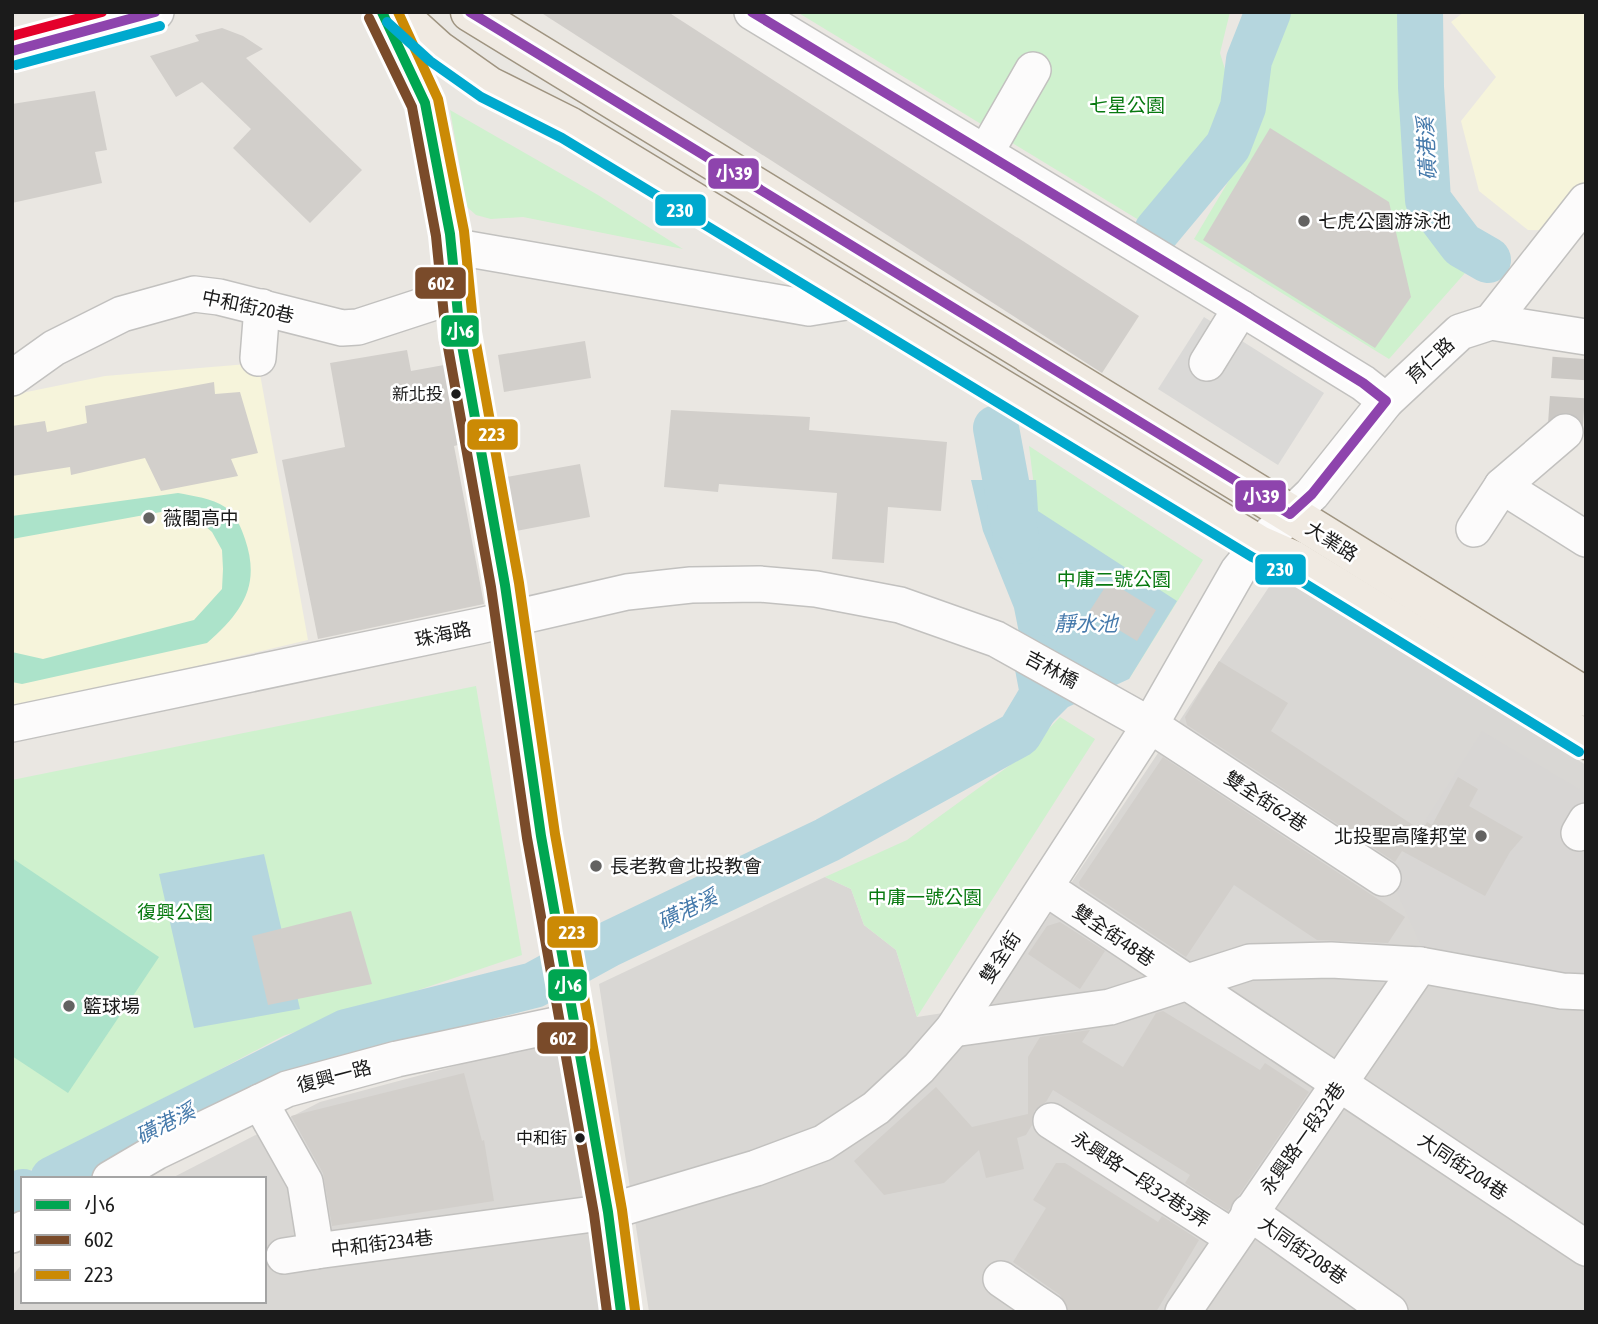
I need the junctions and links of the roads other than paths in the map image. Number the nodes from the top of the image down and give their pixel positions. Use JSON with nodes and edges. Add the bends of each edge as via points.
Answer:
{"nodes":[{"id":1,"x":156,"y":12,"type":"edge"},
{"id":2,"x":383,"y":12,"type":"edge"},
{"id":3,"x":396,"y":12,"type":"edge"},
{"id":4,"x":470,"y":12,"type":"edge"},
{"id":5,"x":751,"y":12,"type":"edge"},
{"id":6,"x":12,"y":51,"type":"edge"},
{"id":7,"x":1033,"y":71,"type":"dead end"},
{"id":8,"x":986,"y":152,"type":"junction"},
{"id":9,"x":1586,"y":201,"type":"edge"},
{"id":10,"x":451,"y":246,"type":"junction"},
{"id":11,"x":456,"y":295,"type":"junction"},
{"id":12,"x":858,"y":300,"type":"junction"},
{"id":13,"x":262,"y":307,"type":"junction"},
{"id":14,"x":1241,"y":308,"type":"junction"},
{"id":15,"x":1491,"y":322,"type":"junction"},
{"id":16,"x":1575,"y":343,"type":"edge"},
{"id":17,"x":258,"y":358,"type":"dead end"},
{"id":18,"x":1207,"y":363,"type":"dead end"},
{"id":19,"x":12,"y":379,"type":"edge"},
{"id":20,"x":1386,"y":401,"type":"junction"},
{"id":21,"x":1565,"y":432,"type":"dead end"},
{"id":22,"x":1502,"y":486,"type":"junction"},
{"id":23,"x":1290,"y":514,"type":"junction"},
{"id":24,"x":1474,"y":529,"type":"dead end"},
{"id":25,"x":1586,"y":539,"type":"edge"},
{"id":26,"x":1259,"y":545,"type":"junction"},
{"id":27,"x":510,"y":619,"type":"junction"},
{"id":28,"x":996,"y":639,"type":"joint"},
{"id":29,"x":1586,"y":698,"type":"edge"},
{"id":30,"x":12,"y":724,"type":"edge"},
{"id":31,"x":1150,"y":724,"type":"junction"},
{"id":32,"x":1586,"y":740,"type":"edge"},
{"id":33,"x":1383,"y":878,"type":"dead end"},
{"id":34,"x":1045,"y":888,"type":"junction"},
{"id":35,"x":1420,"y":965,"type":"junction"},
{"id":36,"x":1183,"y":981,"type":"junction"},
{"id":37,"x":1586,"y":992,"type":"edge"},
{"id":38,"x":572,"y":1012,"type":"junction"},
{"id":39,"x":953,"y":1029,"type":"junction"},
{"id":40,"x":1341,"y":1083,"type":"junction"},
{"id":41,"x":260,"y":1102,"type":"junction"},
{"id":42,"x":1051,"y":1121,"type":"dead end"},
{"id":43,"x":113,"y":1177,"type":"edge"},
{"id":44,"x":608,"y":1212,"type":"junction"},
{"id":45,"x":1240,"y":1225,"type":"junction"},
{"id":46,"x":1586,"y":1248,"type":"edge"},
{"id":47,"x":1000,"y":1279,"type":"dead end"},
{"id":48,"x":621,"y":1312,"type":"edge"},
{"id":49,"x":1049,"y":1312,"type":"edge"},
{"id":50,"x":1183,"y":1312,"type":"edge"},
{"id":51,"x":1390,"y":1312,"type":"edge"}],
"edges":[{"from":1,"to":6,"type":"street"},
{"from":2,"to":10,"type":"street","via":[[425,103]]},
{"from":3,"to":12,"type":"main road","name":"大業路","via":[[438,50],[489,86],[569,126]]},
{"from":4,"to":23,"type":"main road","name":"大業路"},
{"from":5,"to":8,"type":"street"},
{"from":7,"to":8,"type":"street"},
{"from":8,"to":14,"type":"street"},
{"from":9,"to":15,"type":"street"},
{"from":10,"to":11,"type":"street"},
{"from":10,"to":12,"type":"street","via":[[809,308]]},
{"from":11,"to":13,"type":"street","name":"中和街20巷","via":[[342,328]]},
{"from":11,"to":27,"type":"street"},
{"from":12,"to":26,"type":"main road","name":"大業路"},
{"from":13,"to":17,"type":"street"},
{"from":13,"to":19,"type":"street","name":"中和街20巷","via":[[194,294],[121,314],[54,348]]},
{"from":14,"to":18,"type":"street"},
{"from":14,"to":20,"type":"street"},
{"from":15,"to":16,"type":"street","name":"育仁路"},
{"from":15,"to":20,"type":"street","name":"育仁路","via":[[1460,332]]},
{"from":20,"to":23,"type":"street","name":"育仁路","via":[[1312,494]]},
{"from":21,"to":22,"type":"street"},
{"from":22,"to":24,"type":"street"},
{"from":22,"to":25,"type":"street"},
{"from":23,"to":26,"type":"street","name":"育仁路"},
{"from":23,"to":29,"type":"main road","name":"大業路"},
{"from":26,"to":31,"type":"street","name":"雙全街","via":[[1238,571]]},
{"from":26,"to":32,"type":"main road","name":"大業路","via":[[1293,560]]},
{"from":27,"to":28,"type":"street","name":"珠海路","via":[[627,592],[759,584],[900,604]]},
{"from":27,"to":30,"type":"street","name":"珠海路"},
{"from":27,"to":38,"type":"street"},
{"from":28,"to":31,"type":"street","name":"吉林橋"},
{"from":31,"to":33,"type":"street","name":"雙全街62巷"},
{"from":31,"to":34,"type":"street","name":"雙全街"},
{"from":34,"to":36,"type":"street","name":"雙全街48巷"},
{"from":34,"to":39,"type":"street","name":"雙全街"},
{"from":35,"to":36,"type":"street","via":[[1250,962]]},
{"from":35,"to":37,"type":"street"},
{"from":35,"to":40,"type":"street","name":"永興路一段32巷"},
{"from":36,"to":39,"type":"street","via":[[1110,1007]]},
{"from":36,"to":40,"type":"street","name":"雙全街48巷"},
{"from":38,"to":41,"type":"street","name":"復興一路","via":[[287,1089]]},
{"from":38,"to":44,"type":"street"},
{"from":39,"to":44,"type":"street","name":"雙全街","via":[[876,1108],[823,1143]]},
{"from":40,"to":45,"type":"street","name":"永興路一段32巷"},
{"from":40,"to":46,"type":"street","name":"大同街204巷"},
{"from":41,"to":43,"type":"street","name":"復興一路"},
{"from":41,"to":44,"type":"street","name":"中和街234巷","via":[[305,1182],[300,1254]]},
{"from":42,"to":45,"type":"street","name":"永興路一段32巷3弄"},
{"from":44,"to":48,"type":"street"},
{"from":45,"to":50,"type":"street","name":"永興路一段32巷"},
{"from":45,"to":51,"type":"street","name":"大同街208巷"},
{"from":47,"to":49,"type":"street"}]}
